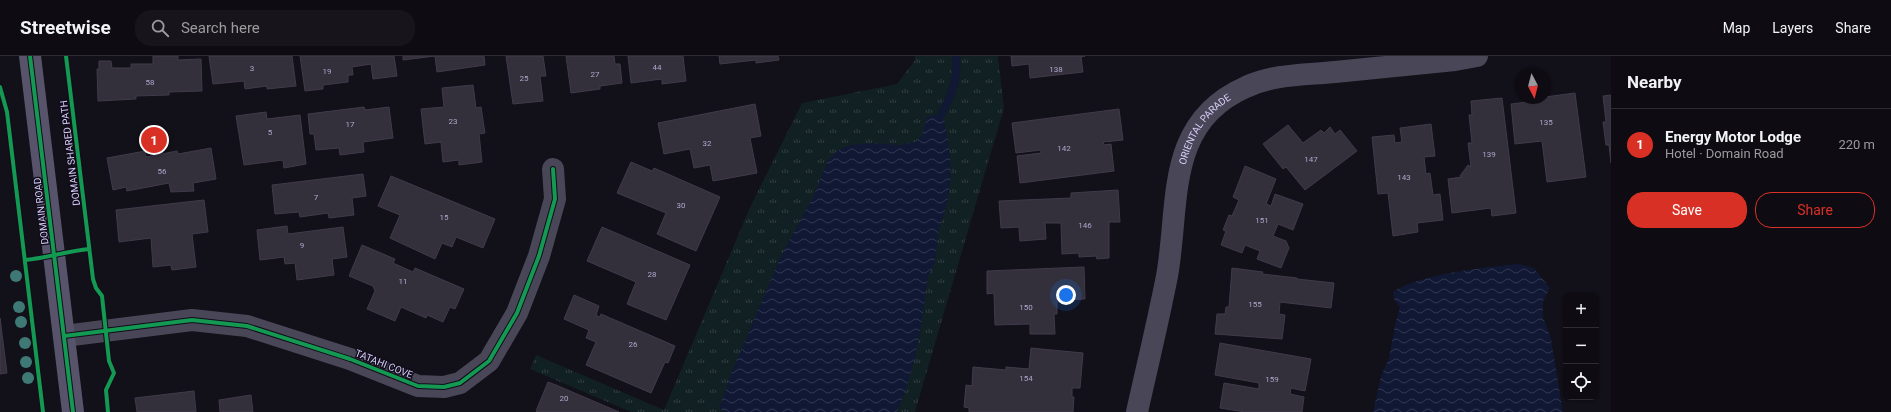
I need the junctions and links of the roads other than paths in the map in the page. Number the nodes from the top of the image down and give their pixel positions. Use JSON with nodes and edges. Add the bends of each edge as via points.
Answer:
{"nodes":[{"id":1,"x":30,"y":56,"type":"edge"},
{"id":2,"x":1477,"y":56,"type":"edge"},
{"id":3,"x":553,"y":169,"type":"dead end"},
{"id":4,"x":64,"y":336,"type":"junction"},
{"id":5,"x":73,"y":412,"type":"edge"},
{"id":6,"x":1137,"y":412,"type":"edge"}],
"edges":[{"from":1,"to":4,"type":"main road","name":"DOMAIN ROAD"},
{"from":2,"to":6,"type":"street","name":"ORIENTAL PARADE","via":[[1280,77],[1246,86],[1222,100],[1205,116],[1182,157],[1176,187],[1167,275]]},
{"from":3,"to":4,"type":"street","name":"TATAHI COVE","via":[[555,199],[517,313],[489,361],[460,383],[444,387],[418,386],[350,358],[247,326],[192,320]]},
{"from":4,"to":5,"type":"main road","name":"DOMAIN ROAD"}]}
